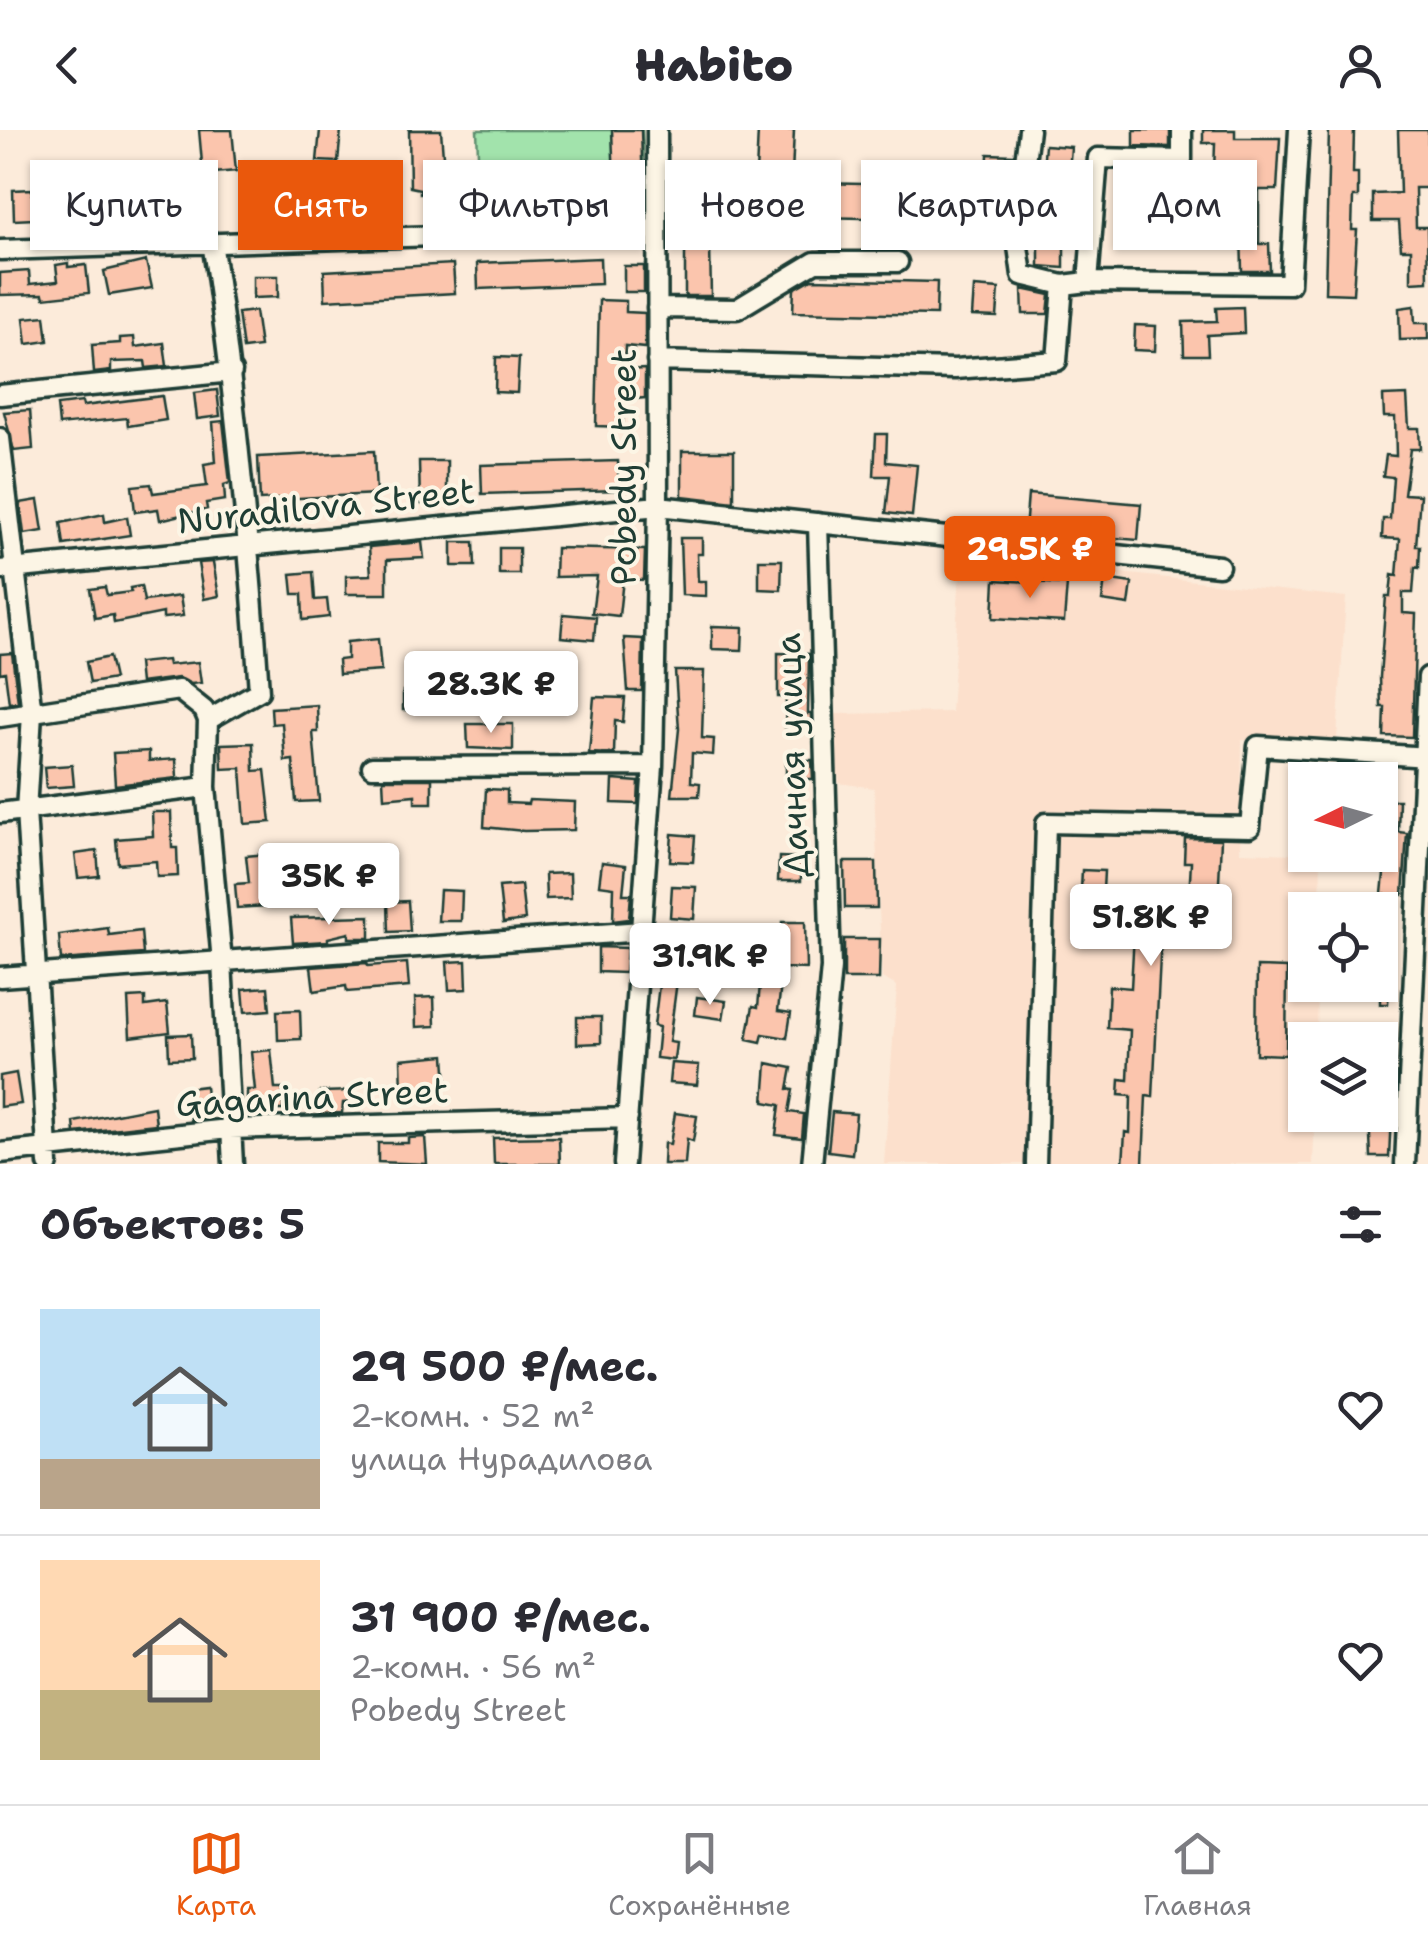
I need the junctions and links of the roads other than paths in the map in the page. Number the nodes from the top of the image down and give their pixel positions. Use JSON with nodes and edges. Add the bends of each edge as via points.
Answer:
{"nodes":[{"id":1,"x":656,"y":130,"type":"edge"},
{"id":2,"x":1029,"y":130,"type":"edge"},
{"id":3,"x":1182,"y":130,"type":"edge"},
{"id":4,"x":1299,"y":135,"type":"edge"},
{"id":5,"x":657,"y":229,"type":"junction"},
{"id":6,"x":218,"y":242,"type":"edge"},
{"id":7,"x":30,"y":249,"type":"edge"},
{"id":8,"x":0,"y":250,"type":"edge"},
{"id":9,"x":213,"y":250,"type":"edge"},
{"id":10,"x":898,"y":262,"type":"dead end"},
{"id":11,"x":1088,"y":282,"type":"junction"},
{"id":12,"x":1063,"y":285,"type":"junction"},
{"id":13,"x":657,"y":308,"type":"junction"},
{"id":14,"x":657,"y":361,"type":"junction"},
{"id":15,"x":232,"y":372,"type":"junction"},
{"id":16,"x":0,"y":395,"type":"edge"},
{"id":17,"x":0,"y":438,"type":"edge"},
{"id":18,"x":658,"y":506,"type":"junction"},
{"id":19,"x":818,"y":523,"type":"junction"},
{"id":20,"x":250,"y":546,"type":"junction"},
{"id":21,"x":1218,"y":566,"type":"dead end"},
{"id":22,"x":7,"y":569,"type":"edge"},
{"id":23,"x":1428,"y":677,"type":"edge"},
{"id":24,"x":32,"y":714,"type":"junction"},
{"id":25,"x":0,"y":717,"type":"edge"},
{"id":26,"x":208,"y":720,"type":"junction"},
{"id":27,"x":1426,"y":757,"type":"edge"},
{"id":28,"x":653,"y":766,"type":"junction"},
{"id":29,"x":372,"y":768,"type":"dead end"},
{"id":30,"x":206,"y":786,"type":"junction"},
{"id":31,"x":26,"y":811,"type":"junction"},
{"id":32,"x":0,"y":813,"type":"edge"},
{"id":33,"x":1423,"y":901,"type":"edge"},
{"id":34,"x":642,"y":931,"type":"junction"},
{"id":35,"x":222,"y":962,"type":"junction"},
{"id":36,"x":36,"y":974,"type":"junction"},
{"id":37,"x":0,"y":977,"type":"edge"},
{"id":38,"x":628,"y":1118,"type":"junction"},
{"id":39,"x":229,"y":1129,"type":"junction"},
{"id":40,"x":0,"y":1152,"type":"edge"},
{"id":41,"x":47,"y":1156,"type":"edge"},
{"id":42,"x":232,"y":1164,"type":"edge"},
{"id":43,"x":624,"y":1164,"type":"edge"},
{"id":44,"x":812,"y":1164,"type":"edge"},
{"id":45,"x":1036,"y":1164,"type":"edge"},
{"id":46,"x":1405,"y":1164,"type":"edge"}],
"edges":[{"from":1,"to":5,"type":"street","name":"Pobedy Street"},
{"from":2,"to":12,"type":"street","via":[[1016,232],[1022,276]]},
{"from":3,"to":11,"type":"street","via":[[1182,160],[1098,158]]},
{"from":4,"to":11,"type":"street","via":[[1290,284]]},
{"from":5,"to":6,"type":"street"},
{"from":5,"to":13,"type":"street","name":"Pobedy Street"},
{"from":7,"to":8,"type":"street"},
{"from":9,"to":15,"type":"street"},
{"from":10,"to":13,"type":"street","via":[[815,262],[737,309]]},
{"from":11,"to":12,"type":"street"},
{"from":12,"to":14,"type":"street","via":[[1058,361],[955,369]]},
{"from":13,"to":14,"type":"street","name":"Pobedy Street"},
{"from":14,"to":18,"type":"street","name":"Pobedy Street"},
{"from":15,"to":16,"type":"street"},
{"from":15,"to":20,"type":"street"},
{"from":17,"to":22,"type":"street"},
{"from":18,"to":19,"type":"street","name":"Nuradilova Street"},
{"from":18,"to":20,"type":"street","name":"Nuradilova Street"},
{"from":18,"to":28,"type":"street","name":"Pobedy Street"},
{"from":19,"to":21,"type":"street","name":"Nuradilova Street"},
{"from":19,"to":44,"type":"street","name":"Дачная улица","via":[[831,968]]},
{"from":20,"to":22,"type":"street","name":"Nuradilova Street"},
{"from":20,"to":26,"type":"street","via":[[259,691]]},
{"from":22,"to":24,"type":"street"},
{"from":23,"to":27,"type":"street"},
{"from":24,"to":25,"type":"street"},
{"from":24,"to":26,"type":"street","via":[[179,690]]},
{"from":24,"to":31,"type":"street"},
{"from":26,"to":30,"type":"street"},
{"from":27,"to":33,"type":"street"},
{"from":27,"to":45,"type":"street","via":[[1258,746],[1250,827],[1046,822]]},
{"from":28,"to":29,"type":"street"},
{"from":28,"to":34,"type":"street","name":"Pobedy Street"},
{"from":30,"to":31,"type":"street"},
{"from":30,"to":35,"type":"street"},
{"from":31,"to":32,"type":"street"},
{"from":31,"to":36,"type":"street"},
{"from":33,"to":46,"type":"street"},
{"from":34,"to":35,"type":"street"},
{"from":34,"to":38,"type":"street","name":"Pobedy Street"},
{"from":35,"to":36,"type":"street"},
{"from":35,"to":39,"type":"street"},
{"from":36,"to":37,"type":"street"},
{"from":36,"to":41,"type":"street"},
{"from":38,"to":39,"type":"street","name":"Gagarina Street"},
{"from":38,"to":43,"type":"street","name":"Pobedy Street"},
{"from":39,"to":41,"type":"street","name":"Gagarina Street"},
{"from":39,"to":42,"type":"street"},
{"from":40,"to":41,"type":"street","name":"Gagarina Street"}]}
